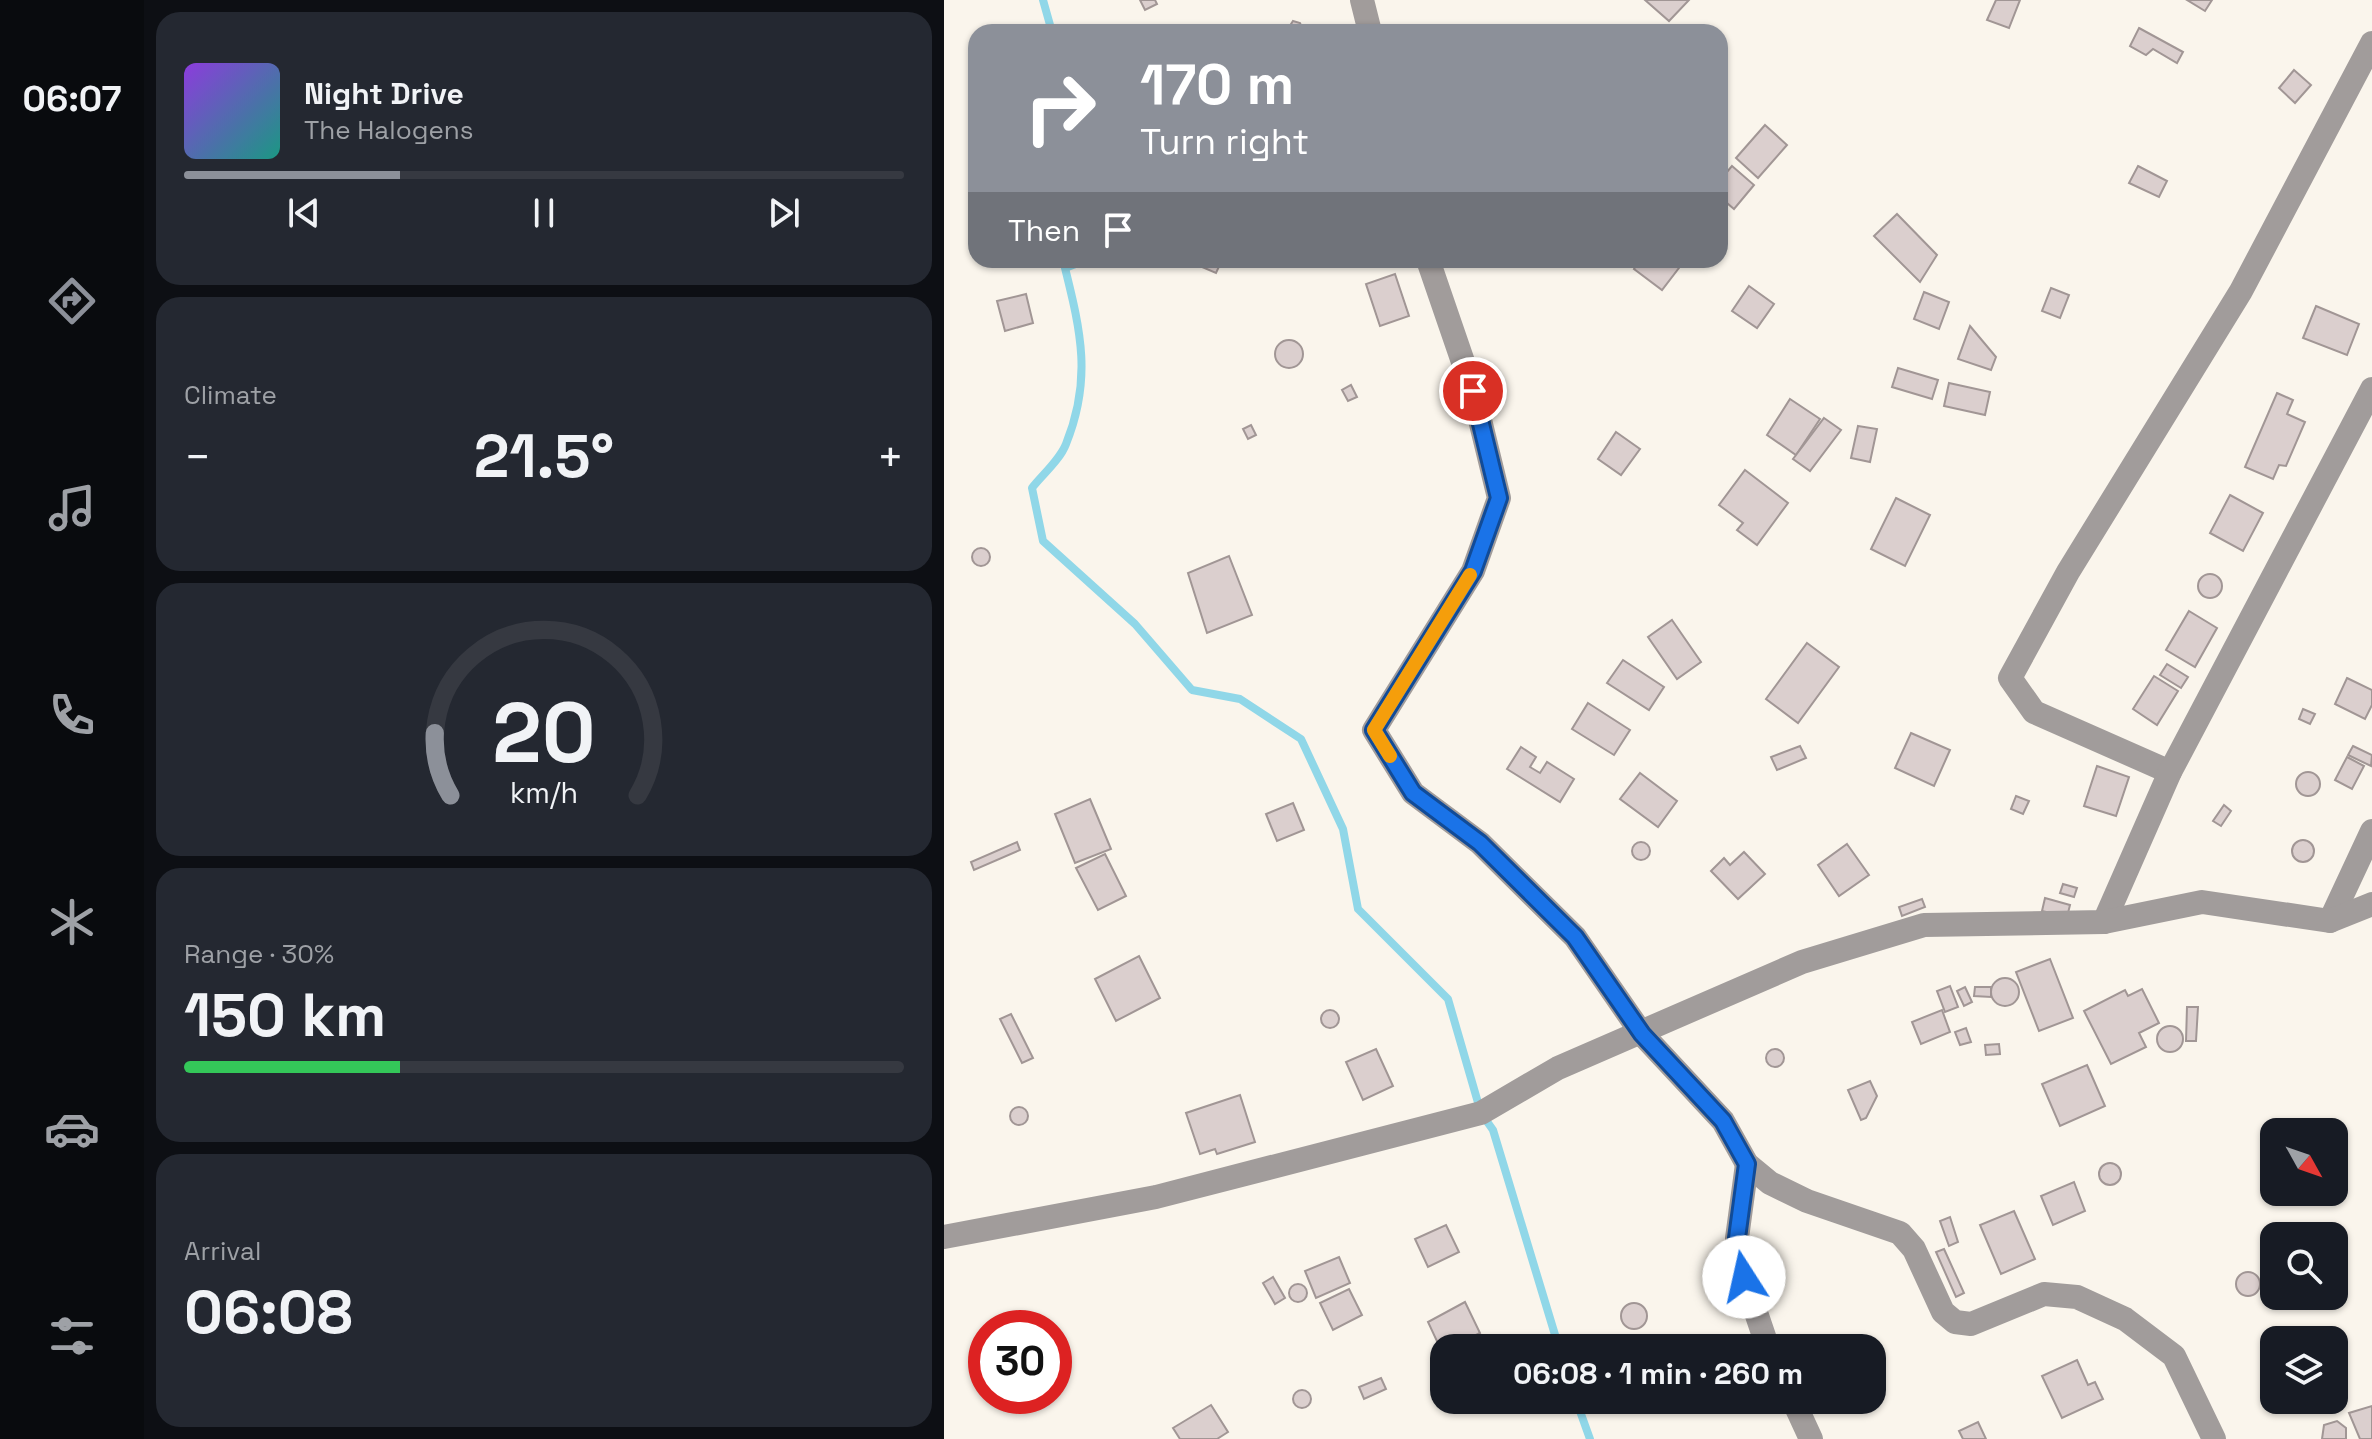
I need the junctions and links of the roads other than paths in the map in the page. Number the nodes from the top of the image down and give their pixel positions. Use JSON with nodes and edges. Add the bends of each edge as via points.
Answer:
{"nodes":[{"id":1,"x":1362,"y":0,"type":"edge"},
{"id":2,"x":1368,"y":24,"type":"edge"},
{"id":3,"x":2372,"y":43,"type":"edge"},
{"id":4,"x":1431,"y":268,"type":"edge"},
{"id":5,"x":2372,"y":389,"type":"edge"},
{"id":6,"x":2170,"y":772,"type":"junction"},
{"id":7,"x":2372,"y":831,"type":"edge"},
{"id":8,"x":2372,"y":904,"type":"edge"},
{"id":9,"x":2330,"y":921,"type":"junction"},
{"id":10,"x":2104,"y":922,"type":"junction"},
{"id":11,"x":1642,"y":1034,"type":"junction"},
{"id":12,"x":1747,"y":1164,"type":"junction"},
{"id":13,"x":944,"y":1237,"type":"edge"},
{"id":14,"x":1763,"y":1334,"type":"edge"},
{"id":15,"x":1799,"y":1414,"type":"edge"},
{"id":16,"x":1811,"y":1439,"type":"edge"},
{"id":17,"x":2214,"y":1439,"type":"edge"}],
"edges":[{"from":1,"to":2,"type":"street"},
{"from":3,"to":6,"type":"street","via":[[2241,291],[2068,572],[2010,678],[2034,712]]},
{"from":4,"to":11,"type":"street","via":[[1473,391],[1499,498],[1473,571],[1374,730],[1413,793],[1480,843],[1575,937]]},
{"from":5,"to":6,"type":"street"},
{"from":6,"to":10,"type":"street"},
{"from":7,"to":9,"type":"street"},
{"from":8,"to":9,"type":"street"},
{"from":9,"to":10,"type":"street","via":[[2202,902]]},
{"from":10,"to":11,"type":"street","via":[[1924,925],[1802,962]]},
{"from":11,"to":12,"type":"street","via":[[1723,1121]]},
{"from":11,"to":13,"type":"street","via":[[1558,1068],[1481,1113],[1156,1197]]},
{"from":12,"to":14,"type":"street","via":[[1737,1238]]},
{"from":12,"to":17,"type":"street","via":[[1770,1183],[1807,1201],[1900,1233],[1914,1249],[1943,1312],[1955,1322],[1971,1324],[2044,1294],[2077,1297],[2125,1319],[2174,1356]]},
{"from":15,"to":16,"type":"street"}]}
